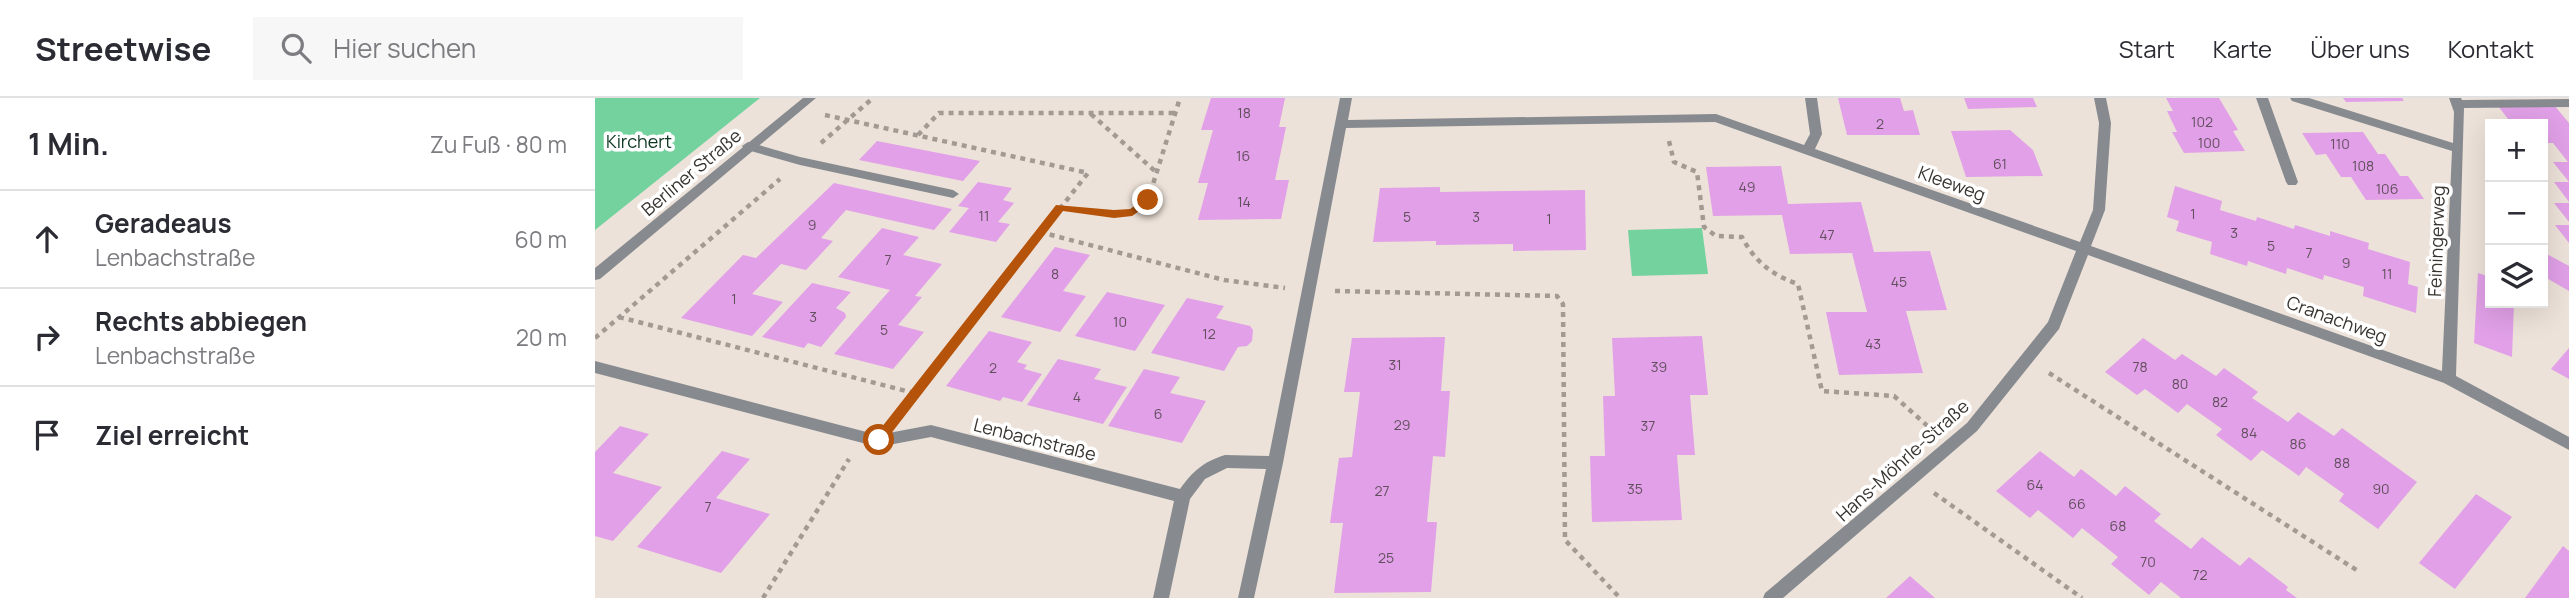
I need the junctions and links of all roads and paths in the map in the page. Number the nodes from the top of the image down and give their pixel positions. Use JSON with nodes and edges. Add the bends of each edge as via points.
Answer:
{"nodes":[{"id":1,"x":810,"y":98,"type":"edge"},
{"id":2,"x":873,"y":98,"type":"edge"},
{"id":3,"x":1180,"y":98,"type":"edge"},
{"id":4,"x":1346,"y":98,"type":"edge"},
{"id":5,"x":1811,"y":98,"type":"edge"},
{"id":6,"x":2100,"y":98,"type":"edge"},
{"id":7,"x":2262,"y":98,"type":"edge"},
{"id":8,"x":2296,"y":98,"type":"edge"},
{"id":9,"x":2457,"y":101,"type":"edge"},
{"id":10,"x":2569,"y":103,"type":"edge"},
{"id":11,"x":796,"y":109,"type":"junction"},
{"id":12,"x":1090,"y":113,"type":"junction"},
{"id":13,"x":1177,"y":113,"type":"junction"},
{"id":14,"x":849,"y":119,"type":"junction"},
{"id":15,"x":1667,"y":119,"type":"junction"},
{"id":16,"x":1341,"y":124,"type":"junction"},
{"id":17,"x":918,"y":135,"type":"junction"},
{"id":18,"x":748,"y":146,"type":"junction"},
{"id":19,"x":2458,"y":149,"type":"junction"},
{"id":20,"x":1808,"y":150,"type":"junction"},
{"id":21,"x":800,"y":161,"type":"junction"},
{"id":22,"x":1156,"y":172,"type":"junction"},
{"id":23,"x":2293,"y":182,"type":"dead end"},
{"id":24,"x":953,"y":194,"type":"dead end"},
{"id":25,"x":1060,"y":207,"type":"junction"},
{"id":26,"x":1040,"y":232,"type":"junction"},
{"id":27,"x":2084,"y":249,"type":"junction"},
{"id":28,"x":595,"y":275,"type":"edge"},
{"id":29,"x":1308,"y":291,"type":"junction"},
{"id":30,"x":619,"y":317,"type":"junction"},
{"id":31,"x":595,"y":338,"type":"edge"},
{"id":32,"x":2027,"y":358,"type":"junction"},
{"id":33,"x":595,"y":367,"type":"edge"},
{"id":34,"x":2449,"y":379,"type":"junction"},
{"id":35,"x":914,"y":393,"type":"junction"},
{"id":36,"x":879,"y":440,"type":"junction"},
{"id":37,"x":1949,"y":444,"type":"junction"},
{"id":38,"x":2569,"y":444,"type":"edge"},
{"id":39,"x":1275,"y":463,"type":"junction"},
{"id":40,"x":1913,"y":479,"type":"junction"},
{"id":41,"x":1182,"y":496,"type":"junction"},
{"id":42,"x":2358,"y":571,"type":"dead end"},
{"id":43,"x":763,"y":598,"type":"edge"},
{"id":44,"x":1161,"y":598,"type":"edge"},
{"id":45,"x":1246,"y":598,"type":"edge"},
{"id":46,"x":1620,"y":598,"type":"edge"},
{"id":47,"x":1771,"y":598,"type":"edge"},
{"id":48,"x":2082,"y":598,"type":"edge"}],
"edges":[{"from":1,"to":11,"type":"street","name":"Berliner Straße"},
{"from":2,"to":14,"type":"path"},
{"from":3,"to":13,"type":"path"},
{"from":4,"to":16,"type":"street"},
{"from":5,"to":20,"type":"street","via":[[1816,134]]},
{"from":6,"to":27,"type":"street","name":"Hans-Möhrle-Straße","via":[[2105,123],[2099,210]]},
{"from":7,"to":23,"type":"street"},
{"from":8,"to":19,"type":"street"},
{"from":9,"to":10,"type":"street","name":"Feiningerweg"},
{"from":9,"to":19,"type":"street","name":"Feiningerweg"},
{"from":11,"to":14,"type":"path"},
{"from":11,"to":18,"type":"street","name":"Berliner Straße"},
{"from":12,"to":13,"type":"path"},
{"from":12,"to":17,"type":"path","via":[[939,113]]},
{"from":12,"to":22,"type":"path"},
{"from":13,"to":22,"type":"path"},
{"from":14,"to":17,"type":"path"},
{"from":14,"to":21,"type":"path"},
{"from":15,"to":16,"type":"street","name":"Kleeweg"},
{"from":15,"to":20,"type":"street","name":"Kleeweg","via":[[1716,118]]},
{"from":15,"to":37,"type":"path","via":[[1674,162],[1697,172],[1704,227],[1716,236],[1742,237],[1764,269],[1798,284],[1822,391],[1894,396]]},
{"from":16,"to":29,"type":"street"},
{"from":17,"to":25,"type":"path","via":[[1088,173]]},
{"from":18,"to":21,"type":"street"},
{"from":18,"to":28,"type":"street","name":"Berliner Straße"},
{"from":19,"to":34,"type":"street","name":"Feiningerweg"},
{"from":20,"to":27,"type":"street","name":"Kleeweg"},
{"from":21,"to":24,"type":"street"},
{"from":21,"to":30,"type":"path"},
{"from":22,"to":25,"type":"path","via":[[1148,200],[1132,213]]},
{"from":25,"to":26,"type":"path"},
{"from":26,"to":29,"type":"path","via":[[1224,280]]},
{"from":26,"to":35,"type":"path"},
{"from":27,"to":32,"type":"street","name":"Hans-Möhrle-Straße","via":[[2054,325]]},
{"from":27,"to":34,"type":"street","name":"Cranachweg"},
{"from":29,"to":39,"type":"street"},
{"from":29,"to":46,"type":"path","via":[[1557,296],[1563,304],[1565,540]]},
{"from":30,"to":31,"type":"path"},
{"from":30,"to":35,"type":"path"},
{"from":32,"to":37,"type":"street","name":"Hans-Möhrle-Straße","via":[[1972,427]]},
{"from":32,"to":42,"type":"path"},
{"from":33,"to":36,"type":"street","name":"Lenbachstraße"},
{"from":34,"to":38,"type":"street","name":"Cranachweg"},
{"from":35,"to":36,"type":"path"},
{"from":36,"to":41,"type":"street","name":"Lenbachstraße","via":[[931,431]]},
{"from":36,"to":43,"type":"path","via":[[854,451]]},
{"from":37,"to":40,"type":"street","name":"Hans-Möhrle-Straße"},
{"from":39,"to":41,"type":"street","via":[[1217,463],[1200,474]]},
{"from":39,"to":45,"type":"street"},
{"from":40,"to":47,"type":"street","name":"Hans-Möhrle-Straße"},
{"from":40,"to":48,"type":"path"},
{"from":41,"to":44,"type":"street"}]}
